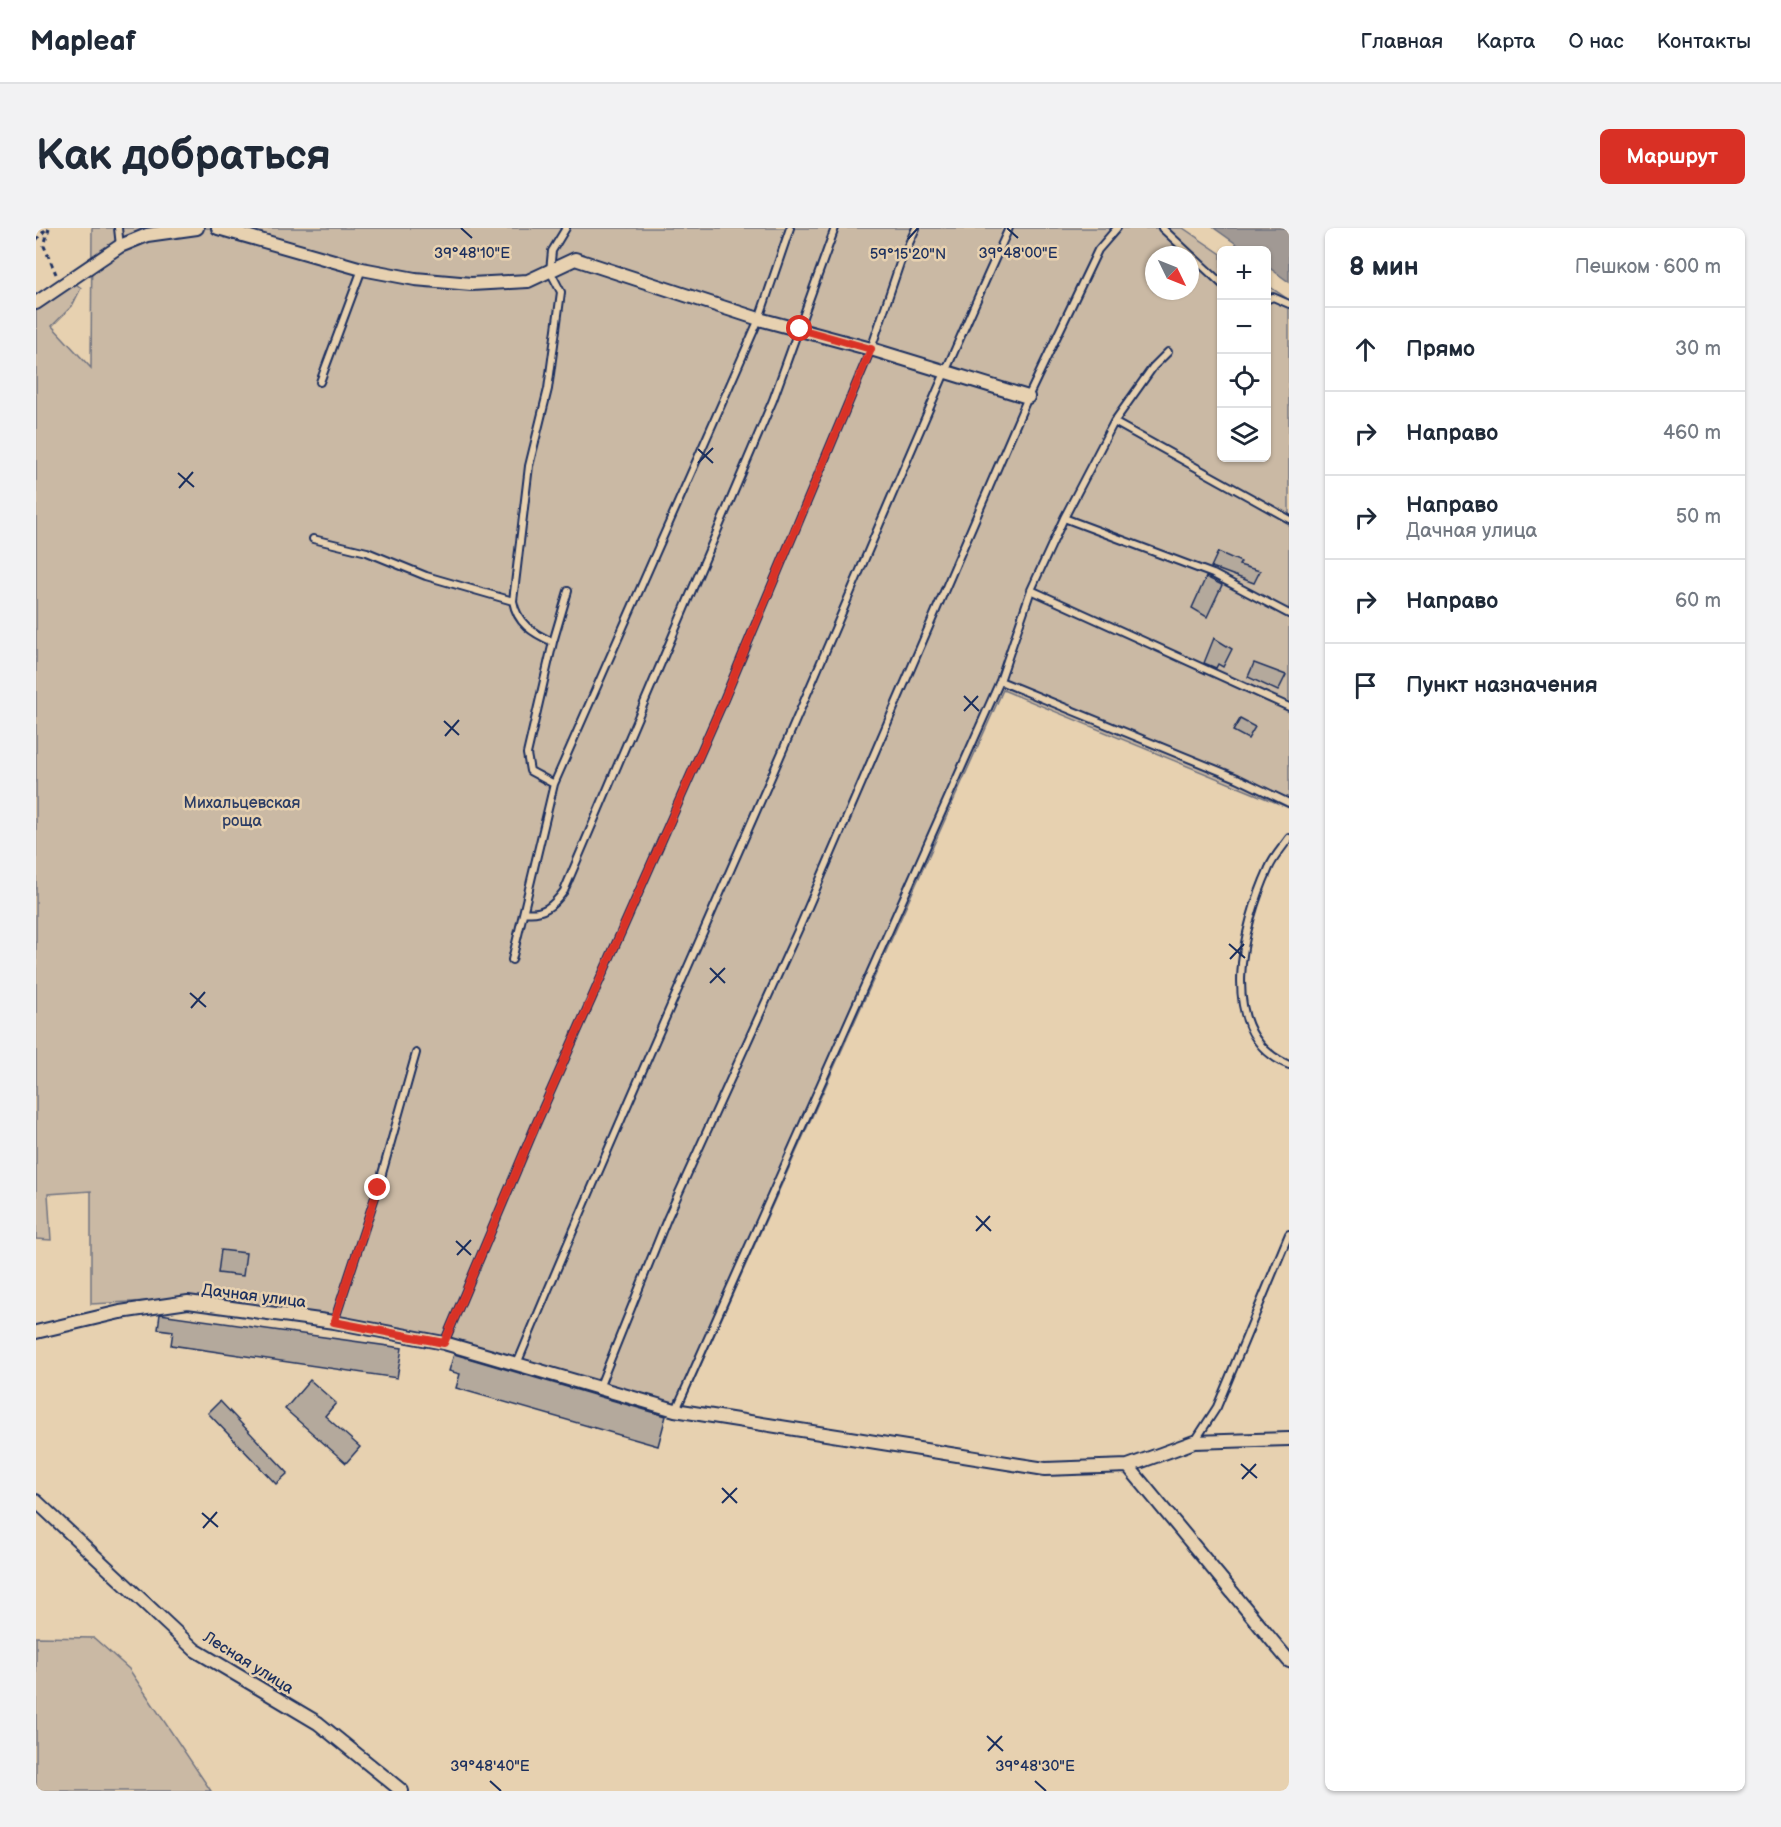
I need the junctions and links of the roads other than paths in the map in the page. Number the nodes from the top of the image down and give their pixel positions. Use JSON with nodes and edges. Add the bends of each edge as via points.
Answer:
{"nodes":[{"id":1,"x":118,"y":228,"type":"edge"},
{"id":2,"x":197,"y":228,"type":"edge"},
{"id":3,"x":218,"y":228,"type":"edge"},
{"id":4,"x":566,"y":228,"type":"edge"},
{"id":5,"x":790,"y":228,"type":"edge"},
{"id":6,"x":835,"y":228,"type":"edge"},
{"id":7,"x":916,"y":228,"type":"edge"},
{"id":8,"x":1009,"y":228,"type":"edge"},
{"id":9,"x":1117,"y":228,"type":"edge"},
{"id":10,"x":1162,"y":228,"type":"edge"},
{"id":11,"x":120,"y":246,"type":"junction"},
{"id":12,"x":362,"y":269,"type":"junction"},
{"id":13,"x":550,"y":271,"type":"junction"},
{"id":14,"x":1217,"y":280,"type":"edge"},
{"id":15,"x":1271,"y":298,"type":"edge"},
{"id":16,"x":36,"y":303,"type":"edge"},
{"id":17,"x":1289,"y":304,"type":"edge"},
{"id":18,"x":759,"y":319,"type":"junction"},
{"id":19,"x":800,"y":329,"type":"junction"},
{"id":20,"x":871,"y":349,"type":"junction"},
{"id":21,"x":1168,"y":352,"type":"dead end"},
{"id":22,"x":944,"y":372,"type":"junction"},
{"id":23,"x":320,"y":382,"type":"dead end"},
{"id":24,"x":1028,"y":397,"type":"junction"},
{"id":25,"x":1114,"y":422,"type":"junction"},
{"id":26,"x":1064,"y":518,"type":"junction"},
{"id":27,"x":1289,"y":519,"type":"edge"},
{"id":28,"x":312,"y":539,"type":"dead end"},
{"id":29,"x":1031,"y":590,"type":"junction"},
{"id":30,"x":568,"y":591,"type":"dead end"},
{"id":31,"x":513,"y":600,"type":"junction"},
{"id":32,"x":1289,"y":614,"type":"edge"},
{"id":33,"x":553,"y":642,"type":"junction"},
{"id":34,"x":1000,"y":681,"type":"junction"},
{"id":35,"x":1289,"y":707,"type":"edge"},
{"id":36,"x":554,"y":784,"type":"junction"},
{"id":37,"x":1289,"y":803,"type":"edge"},
{"id":38,"x":1289,"y":838,"type":"edge"},
{"id":39,"x":524,"y":912,"type":"junction"},
{"id":40,"x":512,"y":960,"type":"dead end"},
{"id":41,"x":416,"y":1053,"type":"dead end"},
{"id":42,"x":1289,"y":1065,"type":"edge"},
{"id":43,"x":1289,"y":1234,"type":"edge"},
{"id":44,"x":334,"y":1322,"type":"junction"},
{"id":45,"x":36,"y":1332,"type":"edge"},
{"id":46,"x":444,"y":1343,"type":"junction"},
{"id":47,"x":516,"y":1364,"type":"junction"},
{"id":48,"x":599,"y":1388,"type":"junction"},
{"id":49,"x":675,"y":1410,"type":"junction"},
{"id":50,"x":1289,"y":1439,"type":"edge"},
{"id":51,"x":1194,"y":1442,"type":"junction"},
{"id":52,"x":1128,"y":1466,"type":"junction"},
{"id":53,"x":36,"y":1501,"type":"edge"},
{"id":54,"x":1289,"y":1661,"type":"edge"},
{"id":55,"x":402,"y":1791,"type":"edge"}],
"edges":[{"from":1,"to":11,"type":"lane"},
{"from":2,"to":11,"type":"street","via":[[147,235]]},
{"from":3,"to":12,"type":"street"},
{"from":4,"to":13,"type":"lane","via":[[552,251]]},
{"from":5,"to":18,"type":"lane"},
{"from":6,"to":19,"type":"lane"},
{"from":7,"to":20,"type":"lane"},
{"from":8,"to":22,"type":"lane"},
{"from":9,"to":24,"type":"lane","via":[[1098,250]]},
{"from":10,"to":14,"type":"lane"},
{"from":11,"to":16,"type":"street"},
{"from":12,"to":13,"type":"street","via":[[471,284],[528,281]]},
{"from":12,"to":23,"type":"lane"},
{"from":13,"to":18,"type":"street","via":[[575,259],[590,262]]},
{"from":13,"to":31,"type":"lane","via":[[561,292],[548,389],[529,466]]},
{"from":15,"to":17,"type":"lane"},
{"from":18,"to":19,"type":"street"},
{"from":18,"to":36,"type":"lane"},
{"from":19,"to":20,"type":"street"},
{"from":19,"to":39,"type":"lane","via":[[564,891],[544,911]]},
{"from":20,"to":22,"type":"street"},
{"from":20,"to":46,"type":"lane","via":[[723,702]]},
{"from":21,"to":25,"type":"lane"},
{"from":22,"to":24,"type":"street"},
{"from":22,"to":47,"type":"lane"},
{"from":24,"to":48,"type":"lane","via":[[795,937],[668,1219]]},
{"from":25,"to":26,"type":"lane"},
{"from":25,"to":27,"type":"lane"},
{"from":26,"to":29,"type":"lane"},
{"from":26,"to":32,"type":"lane","via":[[1213,574]]},
{"from":28,"to":31,"type":"lane","via":[[367,552],[426,576]]},
{"from":29,"to":34,"type":"lane"},
{"from":29,"to":35,"type":"lane"},
{"from":30,"to":33,"type":"lane"},
{"from":31,"to":33,"type":"lane","via":[[521,622]]},
{"from":33,"to":36,"type":"lane","via":[[527,760],[534,774]]},
{"from":34,"to":37,"type":"lane"},
{"from":34,"to":49,"type":"lane"},
{"from":36,"to":39,"type":"lane"},
{"from":38,"to":42,"type":"lane","via":[[1269,867],[1246,933],[1241,977],[1244,1016],[1258,1043]]},
{"from":39,"to":40,"type":"lane"},
{"from":41,"to":44,"type":"lane","via":[[378,1188]]},
{"from":43,"to":51,"type":"lane","via":[[1217,1407]]},
{"from":44,"to":45,"type":"street","name":"Дачная улица","via":[[188,1302],[120,1312]]},
{"from":44,"to":46,"type":"street","name":"Дачная улица"},
{"from":46,"to":47,"type":"street","name":"Дачная улица"},
{"from":47,"to":48,"type":"street","name":"Дачная улица"},
{"from":48,"to":49,"type":"street","name":"Дачная улица"},
{"from":49,"to":52,"type":"street","name":"Дачная улица","via":[[1045,1469]]},
{"from":50,"to":51,"type":"street","name":"Дачная улица"},
{"from":51,"to":52,"type":"street","name":"Дачная улица"},
{"from":52,"to":54,"type":"street"},
{"from":53,"to":55,"type":"street","name":"Лесная улица","via":[[195,1650],[318,1723]]}]}
